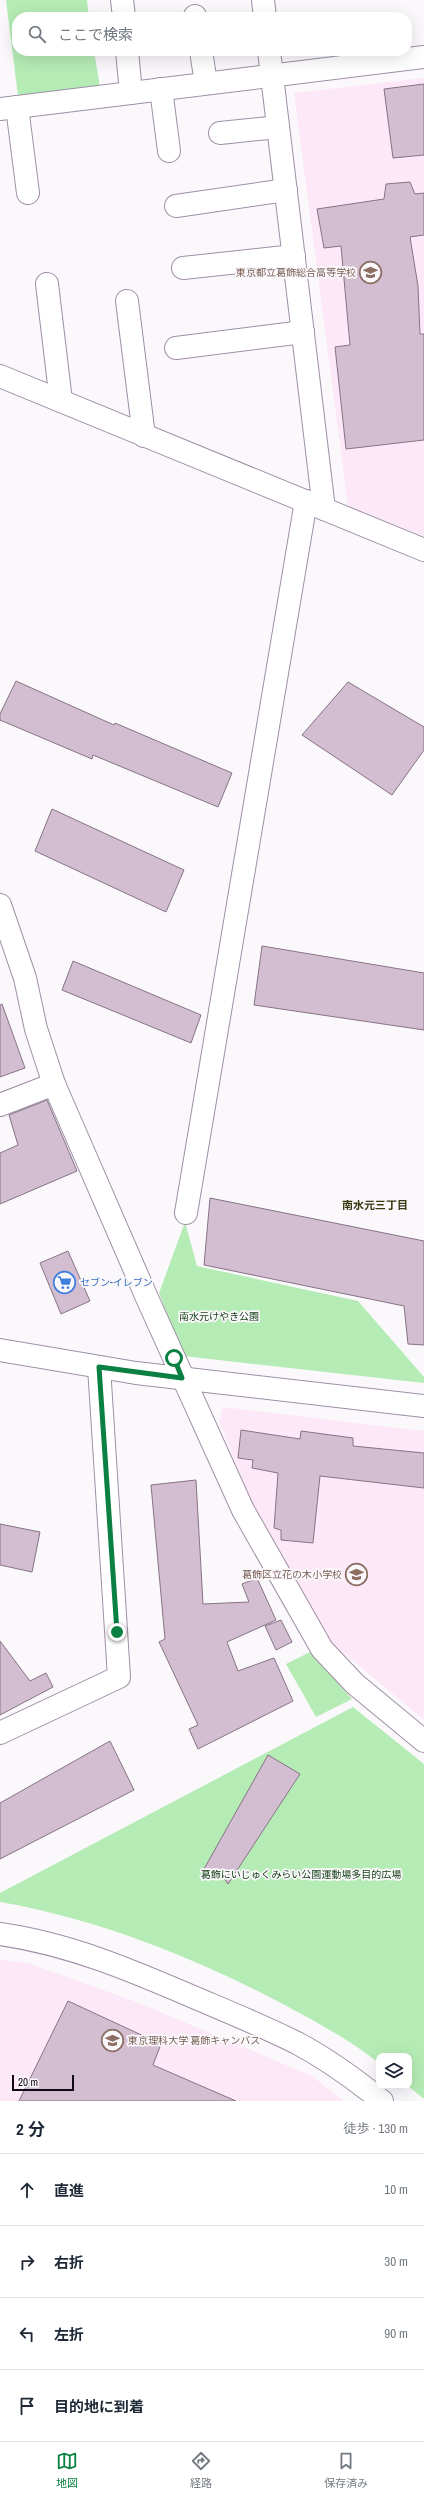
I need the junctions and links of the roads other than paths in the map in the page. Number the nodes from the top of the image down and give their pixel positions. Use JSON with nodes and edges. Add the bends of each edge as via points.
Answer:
{"nodes":[{"id":1,"x":122,"y":0,"type":"edge"},
{"id":2,"x":263,"y":0,"type":"edge"},
{"id":3,"x":123,"y":12,"type":"edge"},
{"id":4,"x":264,"y":12,"type":"edge"},
{"id":5,"x":127,"y":56,"type":"edge"},
{"id":6,"x":201,"y":56,"type":"edge"},
{"id":7,"x":270,"y":56,"type":"edge"},
{"id":8,"x":424,"y":57,"type":"edge"},
{"id":9,"x":272,"y":76,"type":"junction"},
{"id":10,"x":206,"y":83,"type":"junction"},
{"id":11,"x":161,"y":89,"type":"junction"},
{"id":12,"x":131,"y":93,"type":"junction"},
{"id":13,"x":9,"y":108,"type":"edge"},
{"id":14,"x":278,"y":127,"type":"junction"},
{"id":15,"x":220,"y":133,"type":"dead end"},
{"id":16,"x":169,"y":151,"type":"dead end"},
{"id":17,"x":286,"y":190,"type":"junction"},
{"id":18,"x":28,"y":193,"type":"dead end"},
{"id":19,"x":176,"y":206,"type":"dead end"},
{"id":20,"x":294,"y":256,"type":"junction"},
{"id":21,"x":183,"y":268,"type":"dead end"},
{"id":22,"x":47,"y":284,"type":"dead end"},
{"id":23,"x":127,"y":301,"type":"dead end"},
{"id":24,"x":303,"y":332,"type":"junction"},
{"id":25,"x":176,"y":348,"type":"dead end"},
{"id":26,"x":0,"y":376,"type":"edge"},
{"id":27,"x":61,"y":401,"type":"junction"},
{"id":28,"x":144,"y":436,"type":"junction"},
{"id":29,"x":315,"y":505,"type":"junction"},
{"id":30,"x":424,"y":550,"type":"edge"},
{"id":31,"x":0,"y":905,"type":"edge"},
{"id":32,"x":54,"y":1084,"type":"junction"},
{"id":33,"x":0,"y":1105,"type":"edge"},
{"id":34,"x":186,"y":1213,"type":"dead end"},
{"id":35,"x":0,"y":1350,"type":"edge"},
{"id":36,"x":99,"y":1367,"type":"junction"},
{"id":37,"x":182,"y":1378,"type":"junction"},
{"id":38,"x":424,"y":1406,"type":"edge"},
{"id":39,"x":0,"y":1734,"type":"edge"},
{"id":40,"x":424,"y":1741,"type":"edge"},
{"id":41,"x":0,"y":1934,"type":"edge"},
{"id":42,"x":382,"y":2101,"type":"edge"}],
"edges":[{"from":1,"to":3,"type":"street"},
{"from":2,"to":4,"type":"street"},
{"from":5,"to":12,"type":"street"},
{"from":6,"to":10,"type":"street"},
{"from":7,"to":9,"type":"street"},
{"from":8,"to":9,"type":"street"},
{"from":9,"to":10,"type":"street"},
{"from":9,"to":14,"type":"street"},
{"from":10,"to":11,"type":"street"},
{"from":11,"to":12,"type":"street"},
{"from":11,"to":16,"type":"street"},
{"from":12,"to":13,"type":"street"},
{"from":13,"to":18,"type":"street"},
{"from":14,"to":15,"type":"street"},
{"from":14,"to":17,"type":"street"},
{"from":17,"to":19,"type":"street"},
{"from":17,"to":20,"type":"street"},
{"from":20,"to":21,"type":"street"},
{"from":20,"to":24,"type":"street"},
{"from":22,"to":27,"type":"street"},
{"from":23,"to":28,"type":"street"},
{"from":24,"to":25,"type":"street"},
{"from":24,"to":29,"type":"street"},
{"from":26,"to":27,"type":"street"},
{"from":27,"to":28,"type":"street"},
{"from":28,"to":29,"type":"street"},
{"from":29,"to":30,"type":"street"},
{"from":29,"to":34,"type":"street"},
{"from":31,"to":32,"type":"street","via":[[25,978],[36,1029]]},
{"from":32,"to":33,"type":"street"},
{"from":32,"to":37,"type":"street"},
{"from":35,"to":36,"type":"street"},
{"from":36,"to":37,"type":"street"},
{"from":36,"to":39,"type":"street","via":[[119,1677]]},
{"from":37,"to":38,"type":"street"},
{"from":37,"to":40,"type":"street","via":[[243,1510],[322,1649],[355,1684]]},
{"from":41,"to":42,"type":"street","via":[[35,1939],[94,1956],[164,1984],[298,2044],[358,2082]]}]}
